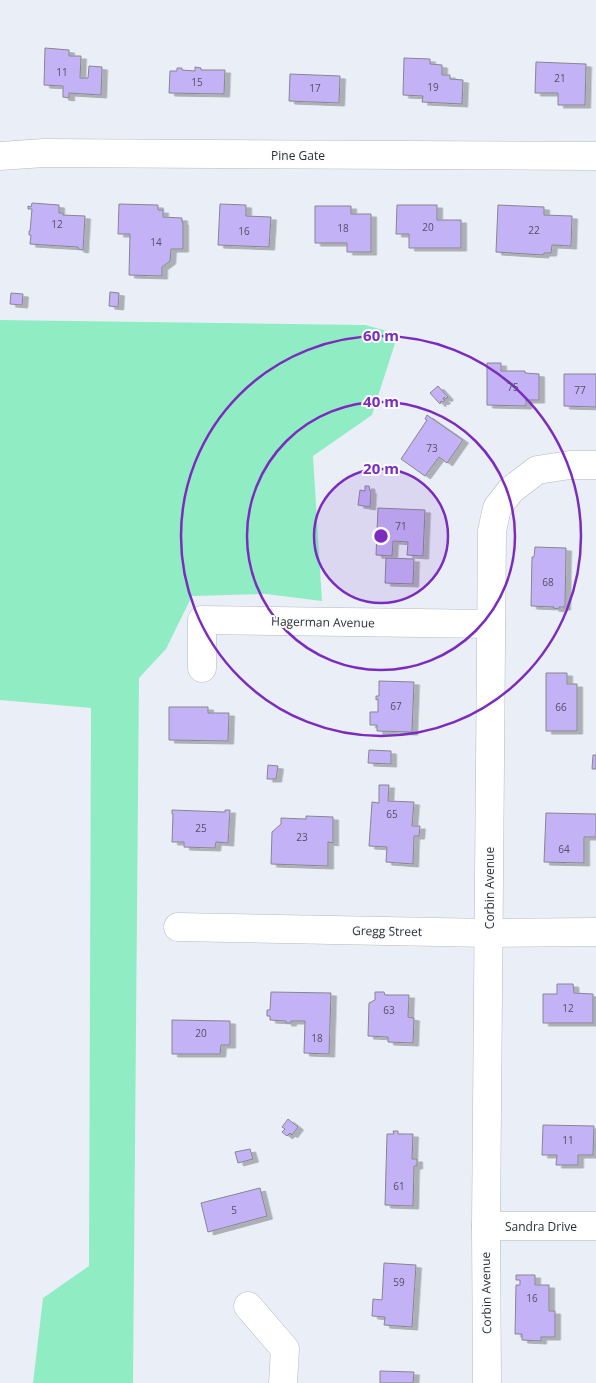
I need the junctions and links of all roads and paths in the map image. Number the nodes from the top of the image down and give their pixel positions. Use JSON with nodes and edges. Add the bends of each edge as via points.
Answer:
{"nodes":[{"id":1,"x":0,"y":156,"type":"edge"},
{"id":2,"x":596,"y":156,"type":"edge"},
{"id":3,"x":596,"y":465,"type":"edge"},
{"id":4,"x":491,"y":624,"type":"junction"},
{"id":5,"x":202,"y":668,"type":"dead end"},
{"id":6,"x":178,"y":927,"type":"dead end"},
{"id":7,"x":489,"y":932,"type":"junction"},
{"id":8,"x":596,"y":932,"type":"edge"},
{"id":9,"x":486,"y":1226,"type":"junction"},
{"id":10,"x":596,"y":1226,"type":"edge"},
{"id":11,"x":248,"y":1306,"type":"dead end"},
{"id":12,"x":283,"y":1383,"type":"edge"},
{"id":13,"x":487,"y":1383,"type":"edge"}],
"edges":[{"from":1,"to":2,"type":"street","name":"Pine Gate"},
{"from":3,"to":4,"type":"street","name":"Corbin Avenue","via":[[537,470],[511,490],[497,508],[492,531]]},
{"from":4,"to":5,"type":"street","name":"Hagerman Avenue","via":[[202,620]]},
{"from":4,"to":7,"type":"street","name":"Corbin Avenue"},
{"from":6,"to":7,"type":"street","name":"Gregg Street"},
{"from":7,"to":8,"type":"street","name":"Gregg Street"},
{"from":7,"to":9,"type":"street","name":"Corbin Avenue"},
{"from":9,"to":10,"type":"street","name":"Sandra Drive"},
{"from":9,"to":13,"type":"street","name":"Corbin Avenue"},
{"from":11,"to":12,"type":"street","via":[[285,1348]]}]}
